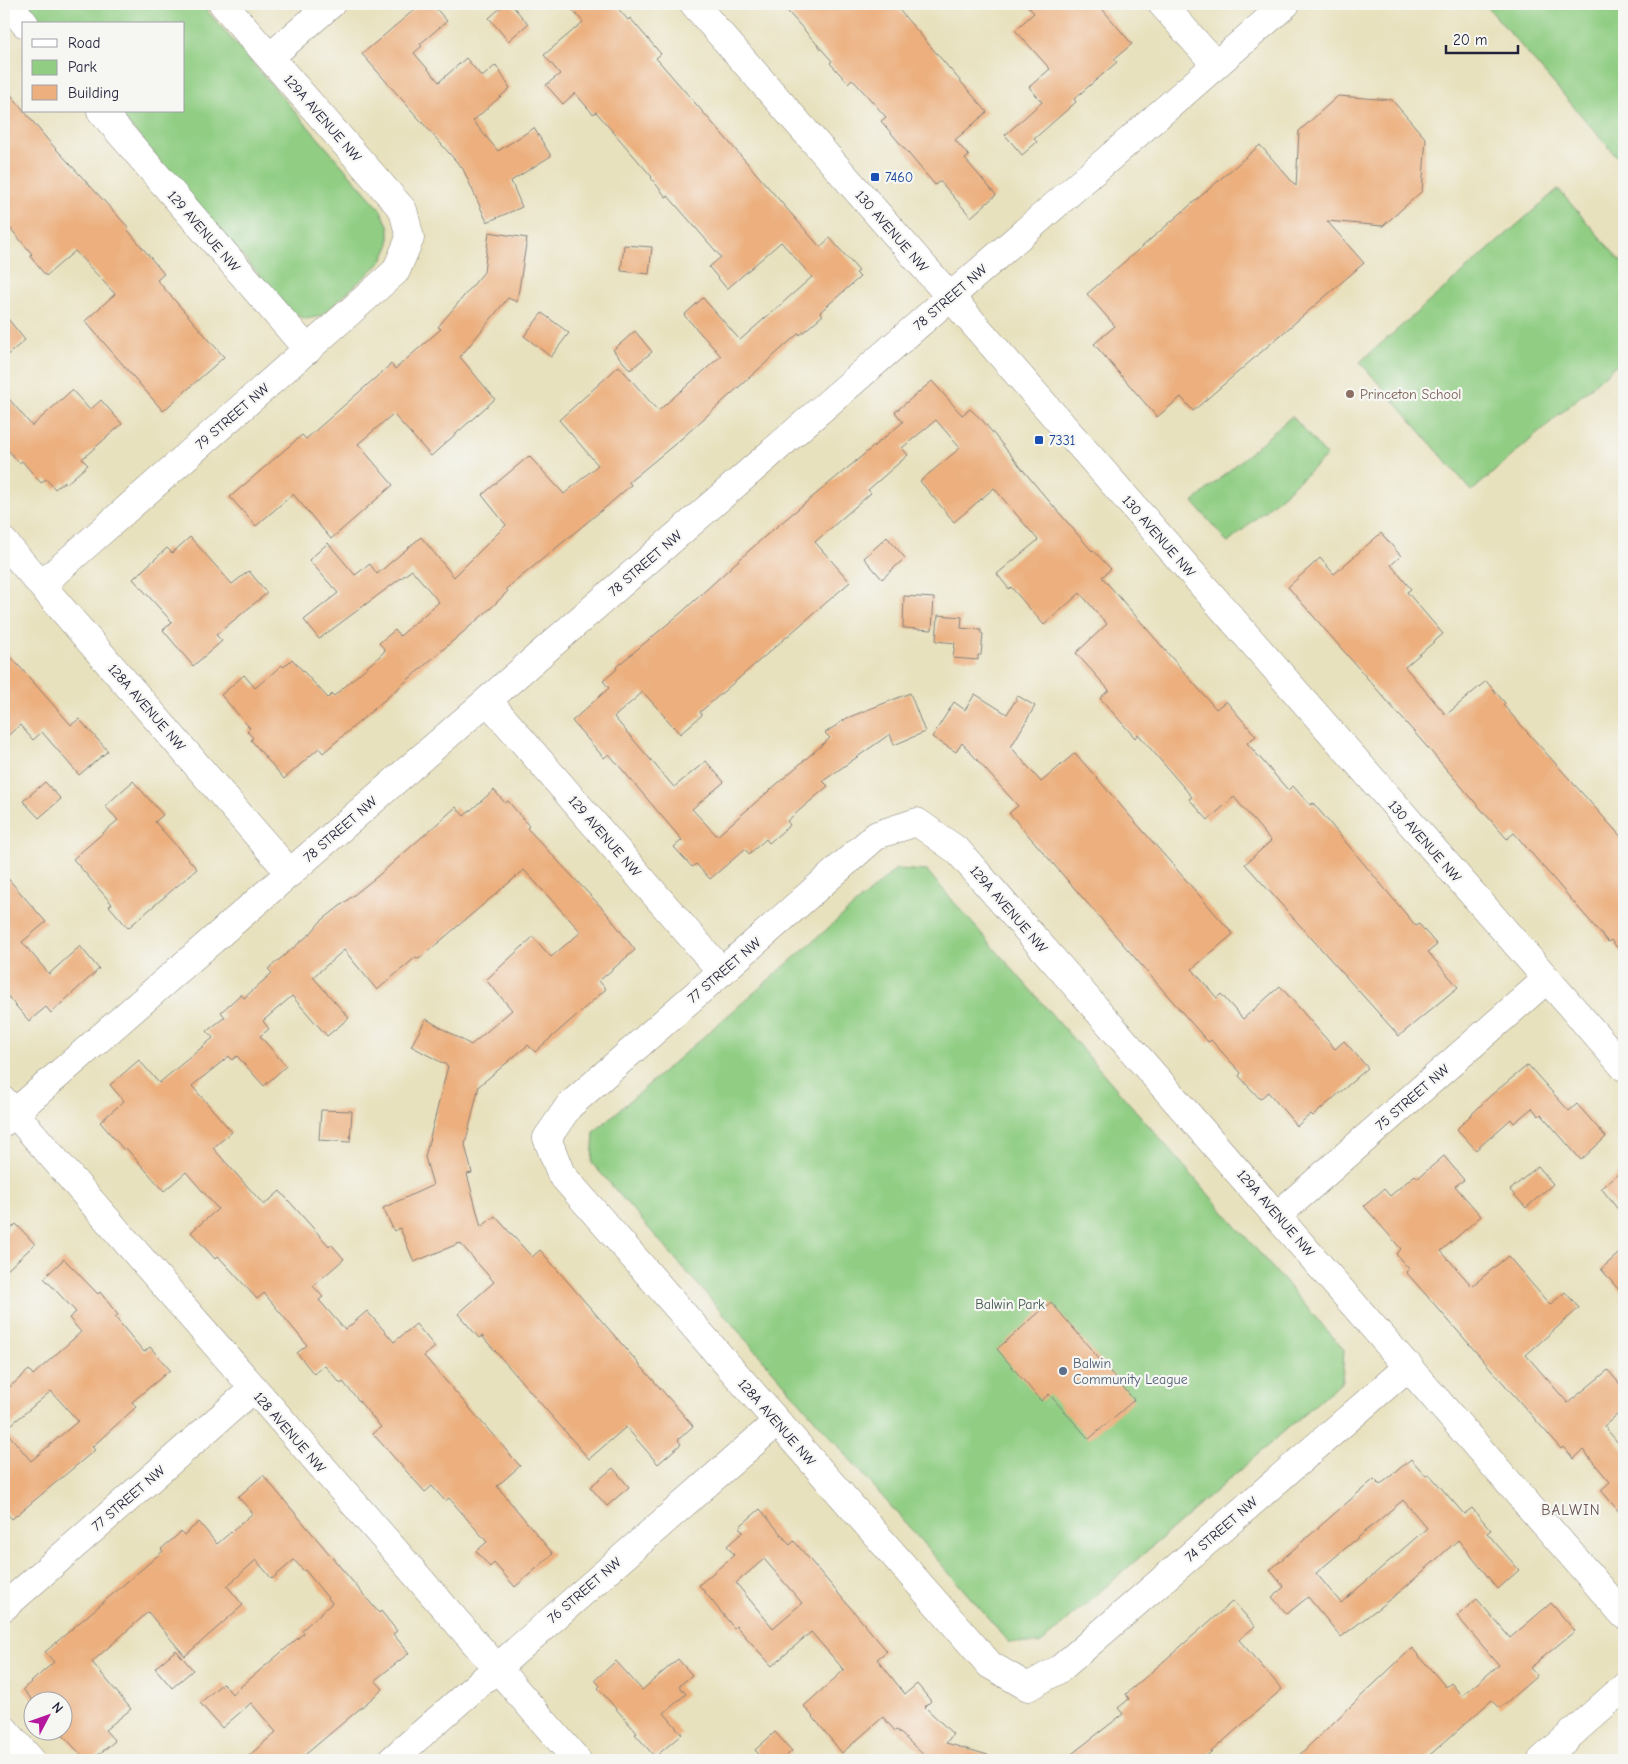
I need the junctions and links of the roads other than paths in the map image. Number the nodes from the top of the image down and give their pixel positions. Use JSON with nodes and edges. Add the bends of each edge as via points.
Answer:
{"nodes":[{"id":1,"x":9,"y":4,"type":"edge"},
{"id":2,"x":223,"y":4,"type":"edge"},
{"id":3,"x":331,"y":4,"type":"edge"},
{"id":4,"x":694,"y":4,"type":"edge"},
{"id":5,"x":1162,"y":4,"type":"edge"},
{"id":6,"x":1286,"y":4,"type":"edge"},
{"id":7,"x":23,"y":22,"type":"edge"},
{"id":8,"x":270,"y":57,"type":"junction"},
{"id":9,"x":1216,"y":65,"type":"junction"},
{"id":10,"x":102,"y":112,"type":"edge"},
{"id":11,"x":410,"y":238,"type":"joint"},
{"id":12,"x":951,"y":297,"type":"junction"},
{"id":13,"x":308,"y":350,"type":"junction"},
{"id":14,"x":4,"y":542,"type":"edge"},
{"id":15,"x":41,"y":585,"type":"junction"},
{"id":16,"x":488,"y":700,"type":"junction"},
{"id":17,"x":917,"y":822,"type":"joint"},
{"id":18,"x":290,"y":872,"type":"junction"},
{"id":19,"x":722,"y":972,"type":"junction"},
{"id":20,"x":1547,"y":979,"type":"junction"},
{"id":21,"x":1624,"y":1068,"type":"edge"},
{"id":22,"x":7,"y":1112,"type":"edge"},
{"id":23,"x":547,"y":1138,"type":"joint"},
{"id":24,"x":1278,"y":1215,"type":"junction"},
{"id":25,"x":1409,"y":1366,"type":"junction"},
{"id":26,"x":252,"y":1389,"type":"junction"},
{"id":27,"x":778,"y":1422,"type":"junction"},
{"id":28,"x":4,"y":1607,"type":"edge"},
{"id":29,"x":1624,"y":1615,"type":"edge"},
{"id":30,"x":496,"y":1667,"type":"junction"},
{"id":31,"x":1028,"y":1687,"type":"joint"},
{"id":32,"x":1624,"y":1687,"type":"edge"},
{"id":33,"x":4,"y":1730,"type":"edge"},
{"id":34,"x":31,"y":1760,"type":"edge"},
{"id":35,"x":392,"y":1760,"type":"edge"},
{"id":36,"x":577,"y":1760,"type":"edge"},
{"id":37,"x":1542,"y":1760,"type":"edge"}],
"edges":[{"from":1,"to":7,"type":"street"},
{"from":2,"to":8,"type":"street","name":"129A AVENUE NW"},
{"from":3,"to":8,"type":"street"},
{"from":4,"to":12,"type":"street","name":"130 AVENUE NW"},
{"from":5,"to":9,"type":"street"},
{"from":6,"to":9,"type":"street","name":"78 STREET NW"},
{"from":8,"to":11,"type":"street","name":"129A AVENUE NW","via":[[403,210]]},
{"from":9,"to":12,"type":"street","name":"78 STREET NW"},
{"from":10,"to":13,"type":"street","name":"129 AVENUE NW"},
{"from":11,"to":13,"type":"street","name":"79 STREET NW","via":[[396,271]]},
{"from":12,"to":16,"type":"street","name":"78 STREET NW"},
{"from":12,"to":20,"type":"street","name":"130 AVENUE NW"},
{"from":13,"to":15,"type":"street","name":"79 STREET NW"},
{"from":14,"to":15,"type":"street","name":"128A AVENUE NW"},
{"from":15,"to":18,"type":"street","name":"128A AVENUE NW"},
{"from":16,"to":18,"type":"street","name":"78 STREET NW"},
{"from":16,"to":19,"type":"street","name":"129 AVENUE NW"},
{"from":17,"to":19,"type":"street","name":"77 STREET NW","via":[[877,836]]},
{"from":17,"to":24,"type":"street","name":"129A AVENUE NW","via":[[958,851]]},
{"from":18,"to":22,"type":"street","name":"78 STREET NW"},
{"from":19,"to":23,"type":"street","name":"77 STREET NW","via":[[569,1106]]},
{"from":20,"to":21,"type":"street","name":"130 AVENUE NW"},
{"from":20,"to":24,"type":"street","name":"75 STREET NW"},
{"from":22,"to":26,"type":"street","name":"128 AVENUE NW"},
{"from":23,"to":27,"type":"street","name":"128A AVENUE NW","via":[[561,1174]]},
{"from":24,"to":25,"type":"street","name":"129A AVENUE NW"},
{"from":25,"to":29,"type":"street","name":"129A AVENUE NW"},
{"from":25,"to":31,"type":"street","name":"74 STREET NW","via":[[1061,1668]]},
{"from":26,"to":28,"type":"street","name":"77 STREET NW"},
{"from":26,"to":30,"type":"street","name":"128 AVENUE NW"},
{"from":27,"to":30,"type":"street","name":"76 STREET NW"},
{"from":27,"to":31,"type":"street","name":"128A AVENUE NW","via":[[990,1666]]},
{"from":30,"to":35,"type":"street","name":"76 STREET NW"},
{"from":30,"to":36,"type":"street","name":"128 AVENUE NW"},
{"from":32,"to":37,"type":"street"},
{"from":33,"to":34,"type":"street"}]}
